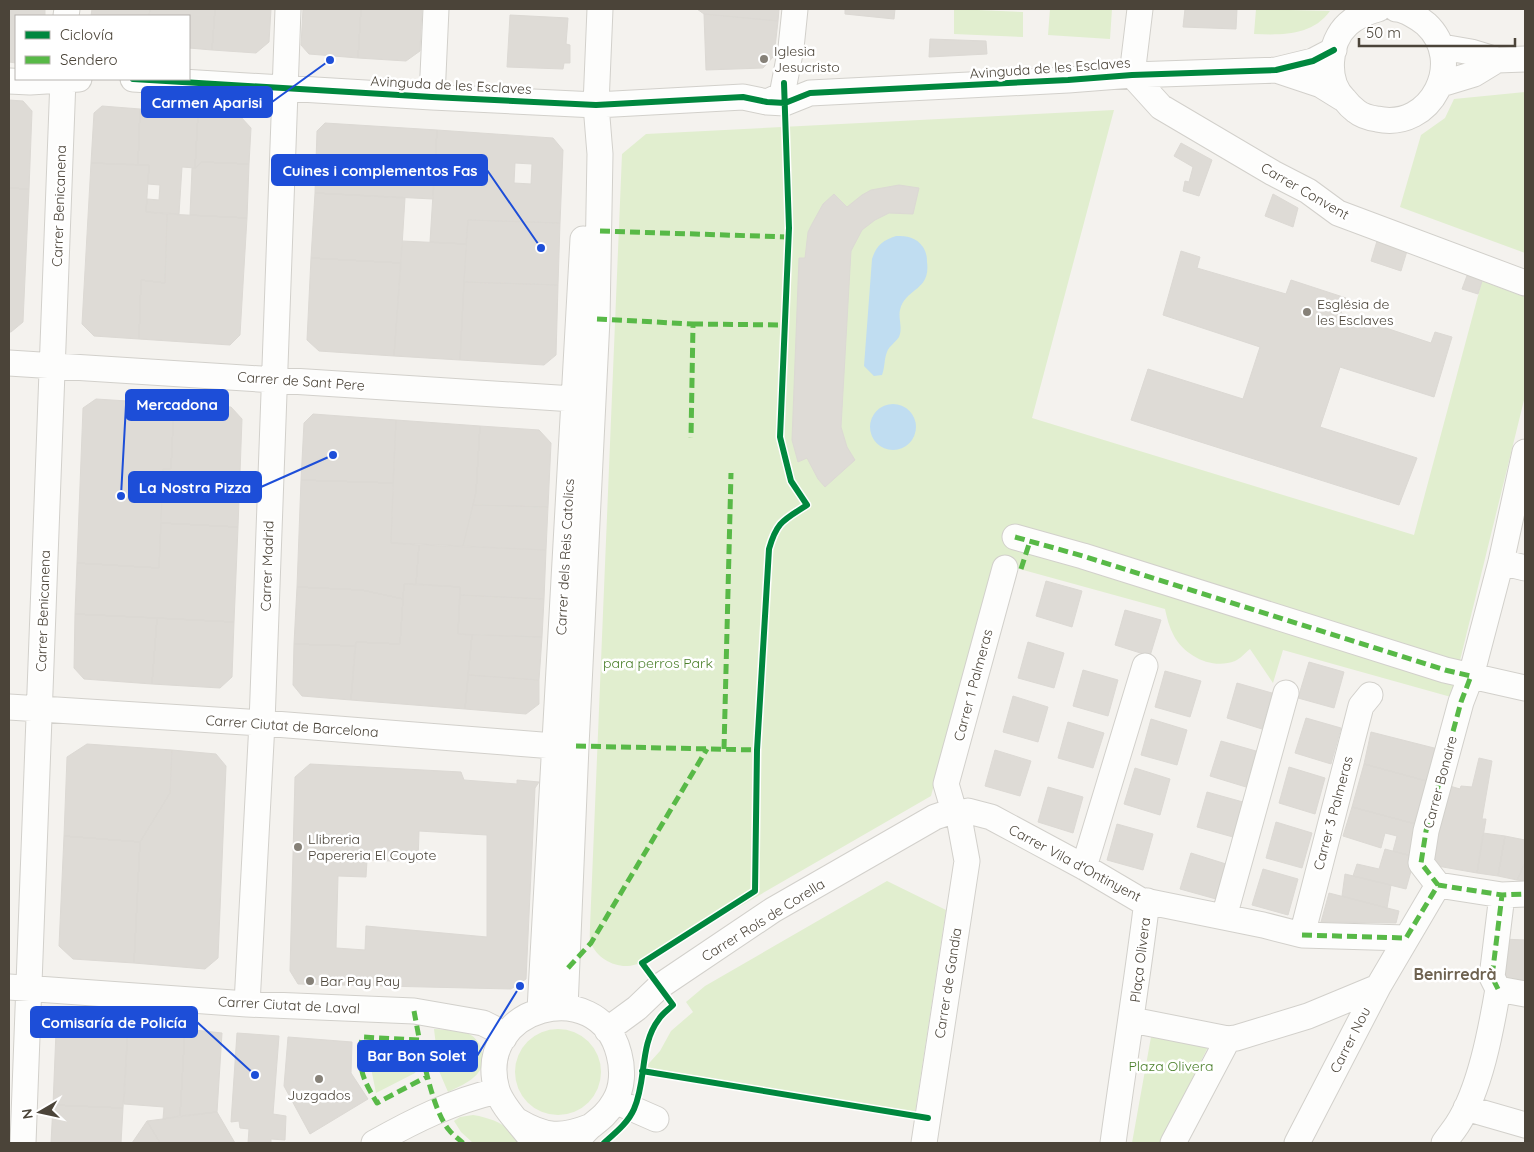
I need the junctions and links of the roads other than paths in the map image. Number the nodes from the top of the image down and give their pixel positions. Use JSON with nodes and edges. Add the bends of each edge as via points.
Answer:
{"nodes":[{"id":1,"x":288,"y":9,"type":"edge"},
{"id":2,"x":436,"y":9,"type":"edge"},
{"id":3,"x":600,"y":9,"type":"edge"},
{"id":4,"x":795,"y":9,"type":"edge"},
{"id":5,"x":1140,"y":9,"type":"edge"},
{"id":6,"x":1378,"y":9,"type":"edge"},
{"id":7,"x":1396,"y":9,"type":"edge"},
{"id":8,"x":1442,"y":47,"type":"junction"},
{"id":9,"x":1334,"y":50,"type":"junction"},
{"id":10,"x":1525,"y":59,"type":"edge"},
{"id":11,"x":1497,"y":60,"type":"junction"},
{"id":12,"x":1276,"y":70,"type":"junction"},
{"id":13,"x":1132,"y":75,"type":"junction"},
{"id":14,"x":55,"y":80,"type":"edge"},
{"id":15,"x":68,"y":80,"type":"edge"},
{"id":16,"x":150,"y":80,"type":"edge"},
{"id":17,"x":9,"y":81,"type":"edge"},
{"id":18,"x":784,"y":83,"type":"junction"},
{"id":19,"x":1441,"y":84,"type":"junction"},
{"id":20,"x":284,"y":88,"type":"junction"},
{"id":21,"x":810,"y":93,"type":"junction"},
{"id":22,"x":432,"y":97,"type":"junction"},
{"id":23,"x":1342,"y":98,"type":"junction"},
{"id":24,"x":755,"y":100,"type":"junction"},
{"id":25,"x":643,"y":102,"type":"junction"},
{"id":26,"x":596,"y":105,"type":"junction"},
{"id":27,"x":599,"y":144,"type":"junction"},
{"id":28,"x":1525,"y":283,"type":"edge"},
{"id":29,"x":9,"y":363,"type":"edge"},
{"id":30,"x":52,"y":365,"type":"junction"},
{"id":31,"x":274,"y":379,"type":"junction"},
{"id":32,"x":584,"y":400,"type":"junction"},
{"id":33,"x":1525,"y":452,"type":"edge"},
{"id":34,"x":1501,"y":562,"type":"junction"},
{"id":35,"x":1525,"y":568,"type":"edge"},
{"id":36,"x":1145,"y":666,"type":"dead end"},
{"id":37,"x":1471,"y":676,"type":"junction"},
{"id":38,"x":1525,"y":688,"type":"edge"},
{"id":39,"x":1286,"y":693,"type":"dead end"},
{"id":40,"x":1370,"y":695,"type":"dead end"},
{"id":41,"x":9,"y":706,"type":"edge"},
{"id":42,"x":39,"y":709,"type":"junction"},
{"id":43,"x":262,"y":723,"type":"junction"},
{"id":44,"x":565,"y":746,"type":"junction"},
{"id":45,"x":950,"y":814,"type":"junction"},
{"id":46,"x":1084,"y":866,"type":"junction"},
{"id":47,"x":1438,"y":884,"type":"junction"},
{"id":48,"x":1513,"y":894,"type":"edge"},
{"id":49,"x":1148,"y":901,"type":"junction"},
{"id":50,"x":1224,"y":917,"type":"junction"},
{"id":51,"x":1302,"y":935,"type":"junction"},
{"id":52,"x":1406,"y":938,"type":"junction"},
{"id":53,"x":1378,"y":987,"type":"junction"},
{"id":54,"x":18,"y":988,"type":"edge"},
{"id":55,"x":1498,"y":989,"type":"junction"},
{"id":56,"x":1525,"y":994,"type":"edge"},
{"id":57,"x":247,"y":1004,"type":"junction"},
{"id":58,"x":565,"y":1008,"type":"junction"},
{"id":59,"x":540,"y":1010,"type":"junction"},
{"id":60,"x":1132,"y":1020,"type":"junction"},
{"id":61,"x":607,"y":1030,"type":"junction"},
{"id":62,"x":504,"y":1038,"type":"junction"},
{"id":63,"x":1228,"y":1039,"type":"junction"},
{"id":64,"x":497,"y":1091,"type":"junction"},
{"id":65,"x":615,"y":1101,"type":"junction"},
{"id":66,"x":1466,"y":1108,"type":"junction"},
{"id":67,"x":656,"y":1118,"type":"dead end"},
{"id":68,"x":518,"y":1121,"type":"junction"},
{"id":69,"x":1525,"y":1126,"type":"edge"},
{"id":70,"x":582,"y":1135,"type":"edge"},
{"id":71,"x":23,"y":1143,"type":"edge"},
{"id":72,"x":374,"y":1143,"type":"edge"},
{"id":73,"x":534,"y":1143,"type":"edge"},
{"id":74,"x":924,"y":1143,"type":"edge"},
{"id":75,"x":1113,"y":1143,"type":"edge"},
{"id":76,"x":1173,"y":1143,"type":"edge"},
{"id":77,"x":1297,"y":1143,"type":"edge"},
{"id":78,"x":1444,"y":1143,"type":"edge"}],
"edges":[{"from":1,"to":20,"type":"street","name":"Carrer Madrid"},
{"from":2,"to":22,"type":"street"},
{"from":3,"to":26,"type":"street","name":"Carrer dels Reis Catolics"},
{"from":4,"to":18,"type":"street"},
{"from":5,"to":13,"type":"street"},
{"from":6,"to":9,"type":"street","via":[[1362,14],[1346,26],[1335,42]]},
{"from":7,"to":8,"type":"street","via":[[1418,16]]},
{"from":8,"to":11,"type":"street"},
{"from":8,"to":19,"type":"street","via":[[1444,67]]},
{"from":9,"to":12,"type":"street","name":"Avinguda de les Esclaves","via":[[1313,61]]},
{"from":9,"to":23,"type":"street","via":[[1331,61],[1333,80]]},
{"from":10,"to":11,"type":"street"},
{"from":11,"to":19,"type":"street","via":[[1474,74]]},
{"from":12,"to":13,"type":"street","name":"Avinguda de les Esclaves"},
{"from":12,"to":23,"type":"street","name":"Avinguda de les Esclaves","via":[[1321,85]]},
{"from":13,"to":21,"type":"street","name":"Avinguda de les Esclaves"},
{"from":13,"to":28,"type":"street","name":"Carrer Convent","via":[[1161,107],[1308,191],[1338,213]]},
{"from":14,"to":17,"type":"street"},
{"from":15,"to":30,"type":"street","name":"Carrer Benicanena"},
{"from":16,"to":20,"type":"street","name":"Avinguda de les Esclaves"},
{"from":18,"to":21,"type":"street","name":"Avinguda de les Esclaves"},
{"from":18,"to":24,"type":"street","name":"Avinguda de les Esclaves"},
{"from":19,"to":23,"type":"street","name":"Avinguda de les Esclaves","via":[[1431,101],[1416,113],[1397,120],[1368,117]]},
{"from":20,"to":22,"type":"street","name":"Avinguda de les Esclaves"},
{"from":20,"to":31,"type":"street","name":"Carrer Madrid"},
{"from":21,"to":24,"type":"street","name":"Avinguda de les Esclaves","via":[[785,103]]},
{"from":22,"to":26,"type":"street","name":"Avinguda de les Esclaves"},
{"from":24,"to":25,"type":"street","name":"Avinguda de les Esclaves"},
{"from":25,"to":26,"type":"street","name":"Avinguda de les Esclaves"},
{"from":25,"to":27,"type":"street","via":[[616,120]]},
{"from":26,"to":27,"type":"street","name":"Carrer dels Reis Catolics"},
{"from":26,"to":32,"type":"street","name":"Carrer dels Reis Catolics","via":[[588,146]]},
{"from":27,"to":32,"type":"street","name":"Carrer dels Reis Catolics","via":[[600,231]]},
{"from":29,"to":30,"type":"street","name":"Carrer de Sant Pere"},
{"from":30,"to":31,"type":"street","name":"Carrer de Sant Pere"},
{"from":30,"to":42,"type":"street","name":"Carrer Benicanena"},
{"from":31,"to":32,"type":"street","name":"Carrer de Sant Pere"},
{"from":31,"to":43,"type":"street","name":"Carrer Madrid"},
{"from":32,"to":44,"type":"street","name":"Carrer dels Reis Catolics"},
{"from":33,"to":34,"type":"street","name":"Carrer Bonaire"},
{"from":34,"to":35,"type":"street"},
{"from":34,"to":37,"type":"street","name":"Carrer Bonaire"},
{"from":36,"to":46,"type":"street"},
{"from":37,"to":38,"type":"street"},
{"from":37,"to":45,"type":"street","name":"Carrer 1 Palmeras","via":[[1022,539],[946,784]]},
{"from":37,"to":47,"type":"street","name":"Carrer Bonaire","via":[[1460,702],[1426,831],[1421,863]]},
{"from":39,"to":50,"type":"street"},
{"from":40,"to":51,"type":"street","name":"Carrer 3 Palmeras","via":[[1361,706]]},
{"from":41,"to":42,"type":"street","name":"Carrer Ciutat de Barcelona"},
{"from":42,"to":43,"type":"street","name":"Carrer Ciutat de Barcelona"},
{"from":42,"to":54,"type":"street","name":"Carrer Benicanena"},
{"from":43,"to":44,"type":"street","name":"Carrer Ciutat de Barcelona"},
{"from":43,"to":57,"type":"street","name":"Carrer Madrid"},
{"from":44,"to":58,"type":"street","name":"Carrer dels Reis Catolics"},
{"from":44,"to":59,"type":"street","name":"Carrer dels Reis Catolics"},
{"from":45,"to":46,"type":"street","name":"Carrer Vila d'Ontinyent","via":[[991,817]]},
{"from":45,"to":61,"type":"street","name":"Carrer Roís de Corella","via":[[773,910],[660,986]]},
{"from":45,"to":74,"type":"street","name":"Carrer de Gandia","via":[[967,861]]},
{"from":46,"to":49,"type":"street","name":"Carrer Vila d'Ontinyent","via":[[1140,900]]},
{"from":47,"to":48,"type":"street"},
{"from":47,"to":52,"type":"street","name":"Carrer Nou"},
{"from":48,"to":55,"type":"street","via":[[1492,976]]},
{"from":49,"to":50,"type":"street","name":"Carrer Vila d'Ontinyent"},
{"from":49,"to":60,"type":"street","name":"Plaça Olivera"},
{"from":50,"to":51,"type":"street","name":"Carrer Vila d'Ontinyent"},
{"from":51,"to":52,"type":"street","name":"Carrer Vila d'Ontinyent"},
{"from":52,"to":53,"type":"street","name":"Carrer Nou"},
{"from":53,"to":63,"type":"street","via":[[1308,1016]]},
{"from":53,"to":77,"type":"street","name":"Carrer Nou"},
{"from":54,"to":57,"type":"street","name":"Carrer Ciutat de Laval"},
{"from":54,"to":71,"type":"street","name":"Carrer Benicanena"},
{"from":55,"to":56,"type":"street"},
{"from":55,"to":66,"type":"street","via":[[1489,1036]]},
{"from":57,"to":62,"type":"street","name":"Carrer Ciutat de Laval","via":[[414,1011],[483,1023]]},
{"from":58,"to":59,"type":"street"},
{"from":58,"to":61,"type":"street","via":[[584,1012]]},
{"from":59,"to":62,"type":"street","via":[[513,1026]]},
{"from":60,"to":63,"type":"street","name":"Plaça Olivera"},
{"from":60,"to":75,"type":"street","name":"Plaça Olivera"},
{"from":61,"to":65,"type":"street","via":[[617,1046],[622,1064],[621,1083]]},
{"from":62,"to":64,"type":"street","via":[[496,1055]]},
{"from":63,"to":76,"type":"street"},
{"from":64,"to":68,"type":"street"},
{"from":64,"to":72,"type":"street","via":[[438,1110]]},
{"from":65,"to":67,"type":"street"},
{"from":65,"to":70,"type":"street","via":[[604,1116]]},
{"from":66,"to":69,"type":"street"},
{"from":66,"to":78,"type":"street"},
{"from":68,"to":70,"type":"street","via":[[535,1131],[553,1135]]},
{"from":68,"to":73,"type":"street"}]}
